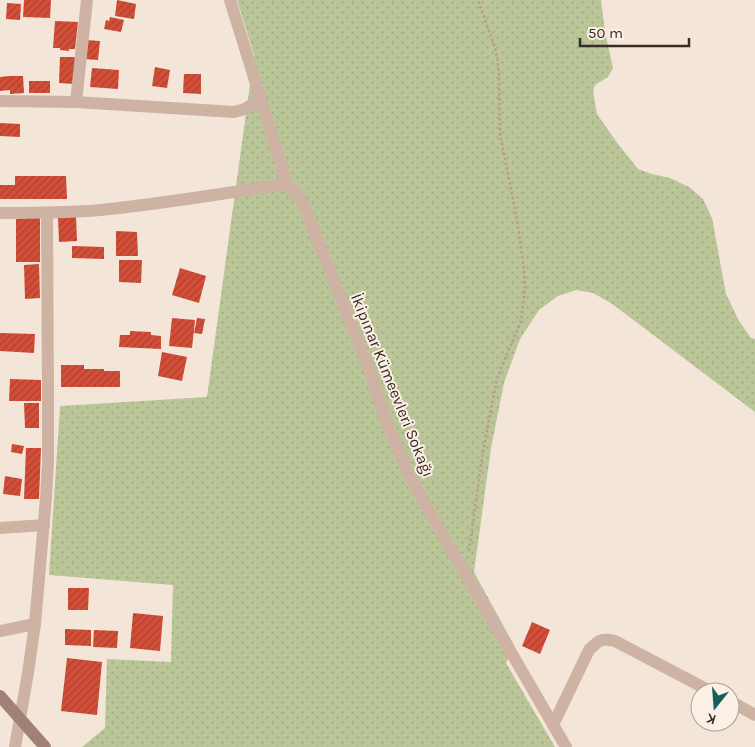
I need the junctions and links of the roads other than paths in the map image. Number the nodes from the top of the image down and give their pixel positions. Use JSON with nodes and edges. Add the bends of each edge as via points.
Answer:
{"nodes":[{"id":1,"x":87,"y":0,"type":"edge"},
{"id":2,"x":230,"y":0,"type":"edge"},
{"id":3,"x":260,"y":99,"type":"junction"},
{"id":4,"x":0,"y":101,"type":"edge"},
{"id":5,"x":76,"y":102,"type":"junction"},
{"id":6,"x":287,"y":184,"type":"junction"},
{"id":7,"x":0,"y":213,"type":"edge"},
{"id":8,"x":47,"y":213,"type":"junction"},
{"id":9,"x":44,"y":524,"type":"junction"},
{"id":10,"x":0,"y":528,"type":"edge"},
{"id":11,"x":35,"y":624,"type":"junction"},
{"id":12,"x":0,"y":631,"type":"edge"},
{"id":13,"x":693,"y":682,"type":"edge"},
{"id":14,"x":0,"y":696,"type":"edge"},
{"id":15,"x":740,"y":707,"type":"edge"},
{"id":16,"x":755,"y":715,"type":"edge"},
{"id":17,"x":20,"y":718,"type":"junction"},
{"id":18,"x":554,"y":725,"type":"junction"},
{"id":19,"x":15,"y":747,"type":"edge"},
{"id":20,"x":45,"y":747,"type":"edge"},
{"id":21,"x":566,"y":747,"type":"edge"}],
"edges":[{"from":1,"to":5,"type":"street"},
{"from":2,"to":3,"type":"street","name":"İkipınar Kümeevleri Sokağı"},
{"from":3,"to":5,"type":"street","via":[[234,112]]},
{"from":3,"to":6,"type":"street","name":"İkipınar Kümeevleri Sokağı"},
{"from":4,"to":5,"type":"street"},
{"from":6,"to":8,"type":"street","via":[[150,204]]},
{"from":6,"to":18,"type":"street","name":"İkipınar Kümeevleri Sokağı","via":[[301,199],[407,470]]},
{"from":7,"to":8,"type":"street"},
{"from":8,"to":9,"type":"street","via":[[48,453]]},
{"from":9,"to":10,"type":"street"},
{"from":9,"to":11,"type":"street"},
{"from":11,"to":12,"type":"street"},
{"from":11,"to":17,"type":"street"},
{"from":13,"to":18,"type":"street","via":[[615,641],[597,641],[589,650]]},
{"from":14,"to":17,"type":"street"},
{"from":15,"to":16,"type":"street"},
{"from":17,"to":19,"type":"street"},
{"from":17,"to":20,"type":"street"},
{"from":18,"to":21,"type":"street","name":"İkipınar Kümeevleri Sokağı"}]}
